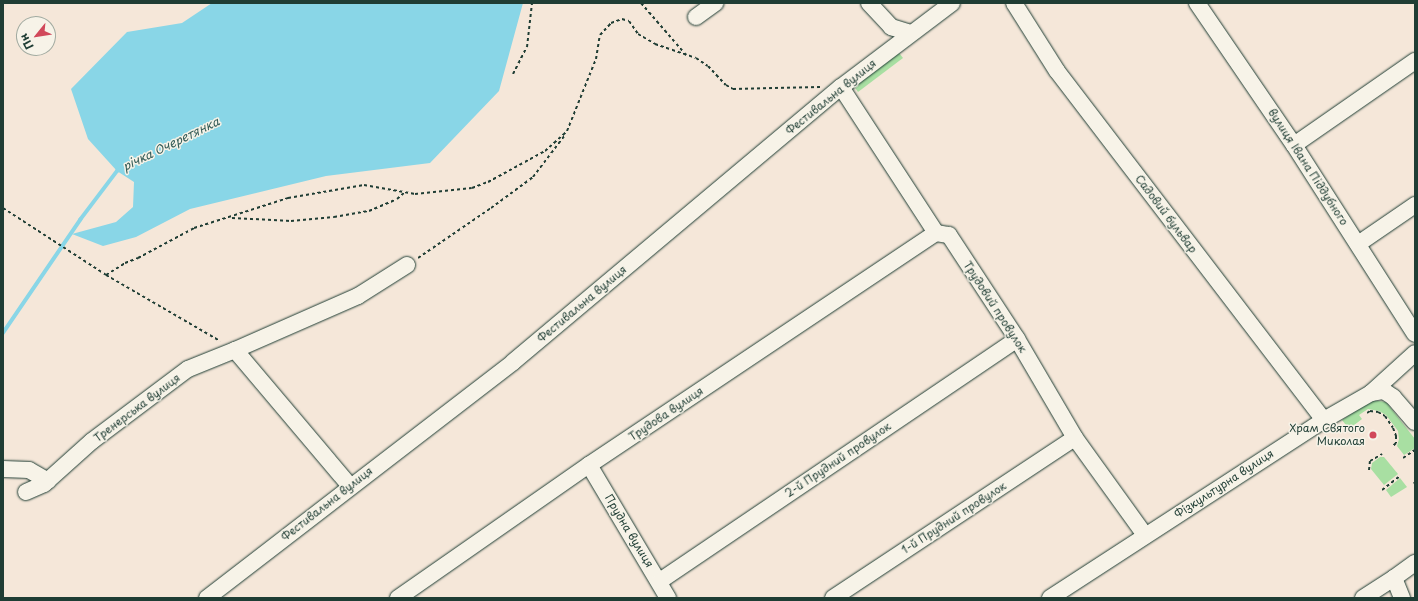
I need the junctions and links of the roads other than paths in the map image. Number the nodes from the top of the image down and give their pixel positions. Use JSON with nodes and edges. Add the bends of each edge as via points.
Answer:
{"nodes":[{"id":1,"x":715,"y":3,"type":"edge"},
{"id":2,"x":868,"y":3,"type":"edge"},
{"id":3,"x":952,"y":3,"type":"edge"},
{"id":4,"x":1014,"y":3,"type":"edge"},
{"id":5,"x":1197,"y":3,"type":"edge"},
{"id":6,"x":696,"y":17,"type":"dead end"},
{"id":7,"x":911,"y":33,"type":"junction"},
{"id":8,"x":1415,"y":61,"type":"edge"},
{"id":9,"x":841,"y":87,"type":"junction"},
{"id":10,"x":1294,"y":145,"type":"junction"},
{"id":11,"x":1415,"y":205,"type":"edge"},
{"id":12,"x":936,"y":233,"type":"junction"},
{"id":13,"x":1358,"y":244,"type":"junction"},
{"id":14,"x":407,"y":265,"type":"road end"},
{"id":15,"x":1415,"y":334,"type":"edge"},
{"id":16,"x":1017,"y":339,"type":"junction"},
{"id":17,"x":235,"y":350,"type":"junction"},
{"id":18,"x":1415,"y":353,"type":"edge"},
{"id":19,"x":1371,"y":393,"type":"junction"},
{"id":20,"x":1324,"y":420,"type":"junction"},
{"id":21,"x":1415,"y":422,"type":"edge"},
{"id":22,"x":1075,"y":438,"type":"junction"},
{"id":23,"x":589,"y":465,"type":"junction"},
{"id":24,"x":3,"y":469,"type":"edge"},
{"id":25,"x":48,"y":481,"type":"junction"},
{"id":26,"x":350,"y":486,"type":"junction"},
{"id":27,"x":26,"y":492,"type":"dead end"},
{"id":28,"x":1145,"y":535,"type":"junction"},
{"id":29,"x":1415,"y":563,"type":"edge"},
{"id":30,"x":1394,"y":578,"type":"junction"},
{"id":31,"x":660,"y":581,"type":"junction"},
{"id":32,"x":207,"y":598,"type":"edge"},
{"id":33,"x":398,"y":598,"type":"edge"},
{"id":34,"x":668,"y":598,"type":"edge"},
{"id":35,"x":833,"y":598,"type":"edge"},
{"id":36,"x":1050,"y":598,"type":"edge"},
{"id":37,"x":1362,"y":598,"type":"edge"},
{"id":38,"x":1402,"y":598,"type":"edge"}],
"edges":[{"from":1,"to":6,"type":"street"},
{"from":2,"to":7,"type":"street","via":[[891,27]]},
{"from":3,"to":7,"type":"street","name":"Фестивальна вулиця"},
{"from":4,"to":20,"type":"street","name":"Садовий бульвар","via":[[1057,71]]},
{"from":5,"to":10,"type":"street","name":"вулиця Івана Піддубного"},
{"from":7,"to":9,"type":"street","name":"Фестивальна вулиця"},
{"from":8,"to":10,"type":"street"},
{"from":9,"to":12,"type":"street"},
{"from":9,"to":26,"type":"street","name":"Фестивальна вулиця","via":[[513,362]]},
{"from":10,"to":13,"type":"street","name":"вулиця Івана Піддубного"},
{"from":11,"to":13,"type":"street"},
{"from":12,"to":16,"type":"street","name":"Трудовий провулок","via":[[949,235]]},
{"from":12,"to":23,"type":"street","name":"Трудова вулиця"},
{"from":13,"to":15,"type":"street","name":"вулиця Івана Піддубного"},
{"from":14,"to":17,"type":"street","name":"Тренерська вулиця","via":[[358,296]]},
{"from":16,"to":22,"type":"street","name":"Трудовий провулок"},
{"from":16,"to":31,"type":"street","name":"2-й Прудний провулок"},
{"from":17,"to":25,"type":"street","name":"Тренерська вулиця","via":[[188,370],[92,441]]},
{"from":17,"to":26,"type":"street"},
{"from":18,"to":19,"type":"street","name":"Фізкультурна вулиця"},
{"from":19,"to":20,"type":"street","name":"Фізкультурна вулиця"},
{"from":19,"to":21,"type":"street","via":[[1384,391],[1393,397]]},
{"from":20,"to":28,"type":"street","name":"Фізкультурна вулиця"},
{"from":22,"to":28,"type":"street","name":"Трудовий провулок"},
{"from":22,"to":35,"type":"street","name":"1-й Прудний провулок"},
{"from":23,"to":31,"type":"street","name":"Прудна вулиця"},
{"from":23,"to":33,"type":"street","name":"Трудова вулиця"},
{"from":24,"to":25,"type":"street","via":[[29,470]]},
{"from":25,"to":27,"type":"street","name":"Тренерська вулиця"},
{"from":26,"to":32,"type":"street","name":"Фестивальна вулиця"},
{"from":28,"to":36,"type":"street","name":"Фізкультурна вулиця"},
{"from":29,"to":30,"type":"street"},
{"from":30,"to":37,"type":"street"},
{"from":30,"to":38,"type":"street"},
{"from":31,"to":34,"type":"street","name":"Прудна вулиця"}]}
